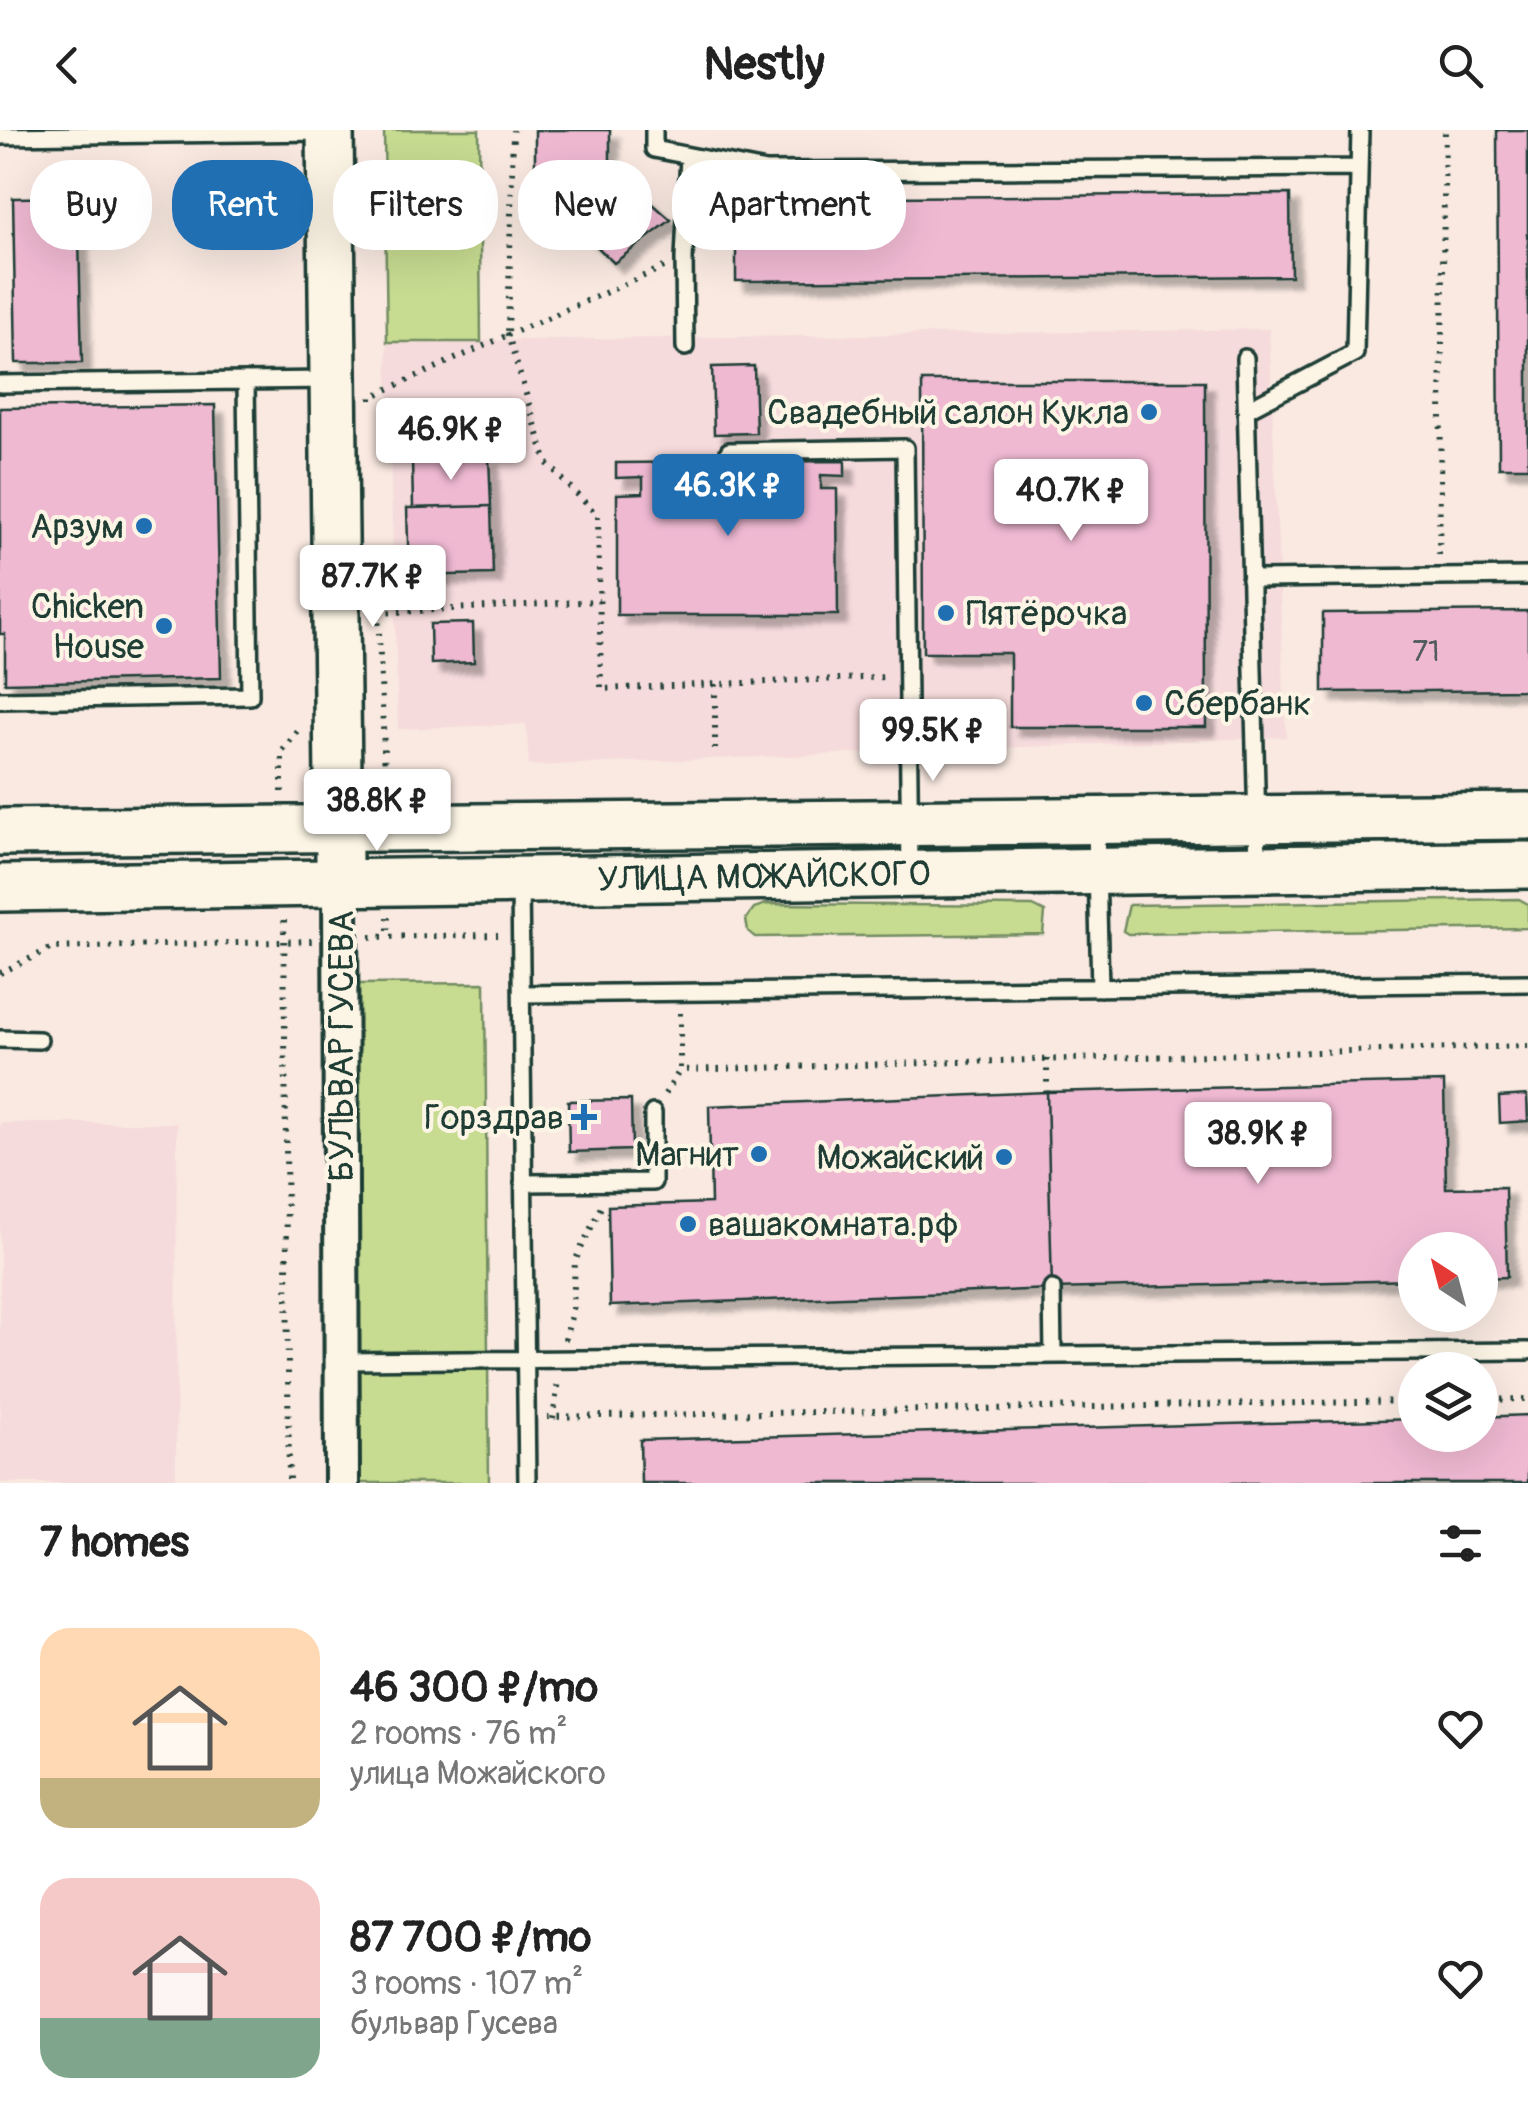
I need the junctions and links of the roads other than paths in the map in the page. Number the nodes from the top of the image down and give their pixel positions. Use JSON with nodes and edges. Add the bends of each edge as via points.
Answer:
{"nodes":[{"id":1,"x":654,"y":130,"type":"edge"},
{"id":2,"x":1360,"y":130,"type":"edge"},
{"id":3,"x":330,"y":131,"type":"edge"},
{"id":4,"x":0,"y":136,"type":"edge"},
{"id":5,"x":689,"y":156,"type":"junction"},
{"id":6,"x":1359,"y":168,"type":"junction"},
{"id":7,"x":685,"y":347,"type":"dead end"},
{"id":8,"x":1244,"y":358,"type":"dead end"},
{"id":9,"x":246,"y":381,"type":"junction"},
{"id":10,"x":0,"y":384,"type":"edge"},
{"id":11,"x":352,"y":388,"type":"junction"},
{"id":12,"x":1246,"y":410,"type":"junction"},
{"id":13,"x":729,"y":451,"type":"dead end"},
{"id":14,"x":1528,"y":576,"type":"edge"},
{"id":15,"x":1250,"y":579,"type":"junction"},
{"id":16,"x":0,"y":700,"type":"edge"},
{"id":17,"x":1528,"y":816,"type":"edge"},
{"id":18,"x":1257,"y":818,"type":"junction"},
{"id":19,"x":1096,"y":820,"type":"junction"},
{"id":20,"x":910,"y":822,"type":"junction"},
{"id":21,"x":338,"y":829,"type":"junction"},
{"id":22,"x":0,"y":832,"type":"edge"},
{"id":23,"x":1528,"y":865,"type":"edge"},
{"id":24,"x":1258,"y":869,"type":"junction"},
{"id":25,"x":1097,"y":871,"type":"junction"},
{"id":26,"x":910,"y":874,"type":"junction"},
{"id":27,"x":520,"y":880,"type":"junction"},
{"id":28,"x":340,"y":882,"type":"junction"},
{"id":29,"x":0,"y":888,"type":"edge"},
{"id":30,"x":1528,"y":983,"type":"edge"},
{"id":31,"x":1100,"y":988,"type":"junction"},
{"id":32,"x":522,"y":994,"type":"junction"},
{"id":33,"x":0,"y":1040,"type":"edge"},
{"id":34,"x":40,"y":1040,"type":"dead end"},
{"id":35,"x":653,"y":1113,"type":"dead end"},
{"id":36,"x":524,"y":1183,"type":"junction"},
{"id":37,"x":1052,"y":1289,"type":"dead end"},
{"id":38,"x":1528,"y":1352,"type":"edge"},
{"id":39,"x":1053,"y":1355,"type":"junction"},
{"id":40,"x":525,"y":1359,"type":"junction"},
{"id":41,"x":342,"y":1360,"type":"junction"},
{"id":42,"x":342,"y":1483,"type":"edge"},
{"id":43,"x":526,"y":1483,"type":"edge"}],
"edges":[{"from":1,"to":5,"type":"lane","via":[[654,149]]},
{"from":2,"to":6,"type":"lane"},
{"from":3,"to":4,"type":"lane"},
{"from":3,"to":11,"type":"main road","name":"БУЛЬВАР ГУСЕВА"},
{"from":5,"to":6,"type":"lane","via":[[766,171]]},
{"from":5,"to":7,"type":"lane"},
{"from":6,"to":12,"type":"lane","via":[[1355,353]]},
{"from":8,"to":12,"type":"lane"},
{"from":9,"to":10,"type":"lane"},
{"from":9,"to":11,"type":"lane"},
{"from":9,"to":16,"type":"lane","via":[[250,696]]},
{"from":11,"to":21,"type":"main road","name":"БУЛЬВАР ГУСЕВА"},
{"from":12,"to":15,"type":"lane"},
{"from":13,"to":20,"type":"lane","via":[[905,448]]},
{"from":14,"to":15,"type":"lane"},
{"from":15,"to":18,"type":"lane"},
{"from":17,"to":18,"type":"main road","name":"УЛИЦА МОЖАЙСКОГО"},
{"from":18,"to":19,"type":"main road","name":"УЛИЦА МОЖАЙСКОГО"},
{"from":18,"to":24,"type":"lane"},
{"from":19,"to":20,"type":"main road","name":"УЛИЦА МОЖАЙСКОГО"},
{"from":19,"to":25,"type":"lane"},
{"from":20,"to":21,"type":"main road","name":"УЛИЦА МОЖАЙСКОГО"},
{"from":20,"to":26,"type":"lane"},
{"from":21,"to":22,"type":"main road","name":"УЛИЦА МОЖАЙСКОГО"},
{"from":21,"to":28,"type":"main road","name":"БУЛЬВАР ГУСЕВА"},
{"from":23,"to":24,"type":"main road","name":"УЛИЦА МОЖАЙСКОГО"},
{"from":24,"to":25,"type":"main road","name":"УЛИЦА МОЖАЙСКОГО"},
{"from":25,"to":26,"type":"main road","name":"УЛИЦА МОЖАЙСКОГО"},
{"from":25,"to":31,"type":"lane"},
{"from":26,"to":27,"type":"main road","name":"УЛИЦА МОЖАЙСКОГО"},
{"from":27,"to":28,"type":"main road","name":"УЛИЦА МОЖАЙСКОГО"},
{"from":27,"to":32,"type":"lane"},
{"from":28,"to":29,"type":"main road","name":"УЛИЦА МОЖАЙСКОГО"},
{"from":28,"to":41,"type":"street","name":"БУЛЬВАР ГУСЕВА"},
{"from":30,"to":31,"type":"lane"},
{"from":31,"to":32,"type":"lane"},
{"from":32,"to":36,"type":"lane"},
{"from":33,"to":34,"type":"lane"},
{"from":35,"to":36,"type":"lane","via":[[652,1182]]},
{"from":36,"to":40,"type":"lane"},
{"from":37,"to":39,"type":"lane"},
{"from":38,"to":39,"type":"lane"},
{"from":39,"to":40,"type":"lane"},
{"from":40,"to":41,"type":"lane"},
{"from":40,"to":43,"type":"lane"},
{"from":41,"to":42,"type":"street","name":"БУЛЬВАР ГУСЕВА"}]}
